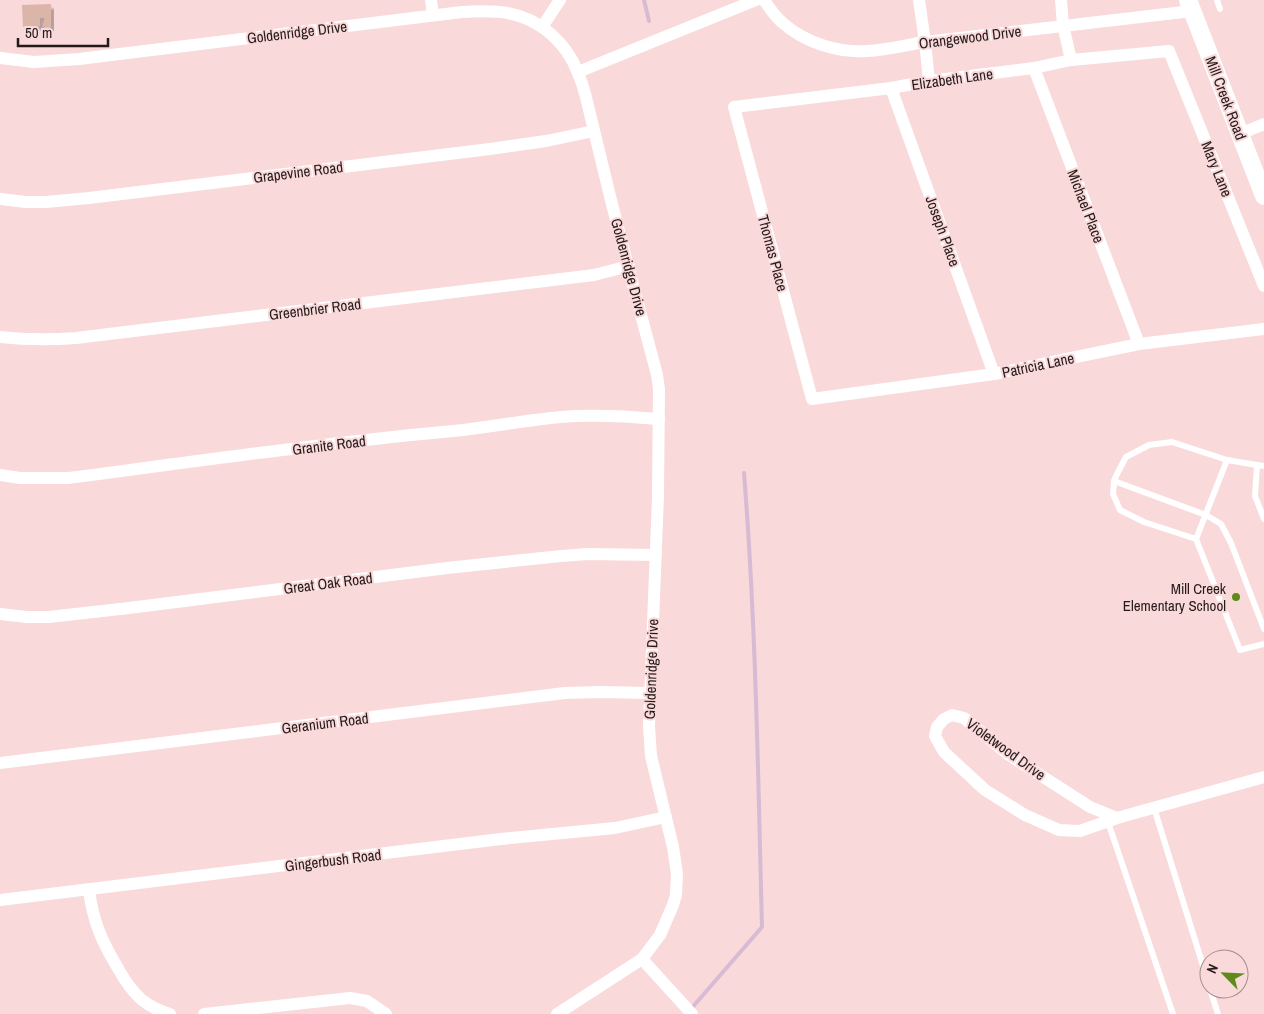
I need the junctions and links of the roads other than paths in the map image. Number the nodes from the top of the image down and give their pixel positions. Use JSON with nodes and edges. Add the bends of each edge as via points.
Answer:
{"nodes":[{"id":1,"x":431,"y":0,"type":"edge"},
{"id":2,"x":560,"y":0,"type":"edge"},
{"id":3,"x":756,"y":0,"type":"edge"},
{"id":4,"x":764,"y":0,"type":"edge"},
{"id":5,"x":919,"y":0,"type":"edge"},
{"id":6,"x":1061,"y":0,"type":"edge"},
{"id":7,"x":1217,"y":0,"type":"edge"},
{"id":8,"x":1190,"y":6,"type":"edge"},
{"id":9,"x":1220,"y":9,"type":"dead end"},
{"id":10,"x":433,"y":15,"type":"junction"},
{"id":11,"x":1063,"y":25,"type":"junction"},
{"id":12,"x":542,"y":27,"type":"junction"},
{"id":13,"x":925,"y":42,"type":"junction"},
{"id":14,"x":1170,"y":51,"type":"joint"},
{"id":15,"x":0,"y":58,"type":"edge"},
{"id":16,"x":1071,"y":60,"type":"junction"},
{"id":17,"x":1034,"y":68,"type":"junction"},
{"id":18,"x":578,"y":72,"type":"junction"},
{"id":19,"x":929,"y":81,"type":"junction"},
{"id":20,"x":891,"y":88,"type":"junction"},
{"id":21,"x":734,"y":107,"type":"joint"},
{"id":22,"x":1264,"y":124,"type":"edge"},
{"id":23,"x":594,"y":131,"type":"junction"},
{"id":24,"x":1240,"y":134,"type":"junction"},
{"id":25,"x":1264,"y":196,"type":"edge"},
{"id":26,"x":0,"y":198,"type":"edge"},
{"id":27,"x":629,"y":266,"type":"junction"},
{"id":28,"x":1264,"y":286,"type":"edge"},
{"id":29,"x":1264,"y":329,"type":"edge"},
{"id":30,"x":0,"y":337,"type":"edge"},
{"id":31,"x":1139,"y":344,"type":"junction"},
{"id":32,"x":994,"y":374,"type":"junction"},
{"id":33,"x":812,"y":399,"type":"joint"},
{"id":34,"x":659,"y":419,"type":"junction"},
{"id":35,"x":1227,"y":460,"type":"junction"},
{"id":36,"x":1261,"y":465,"type":"edge"},
{"id":37,"x":0,"y":475,"type":"edge"},
{"id":38,"x":1114,"y":481,"type":"junction"},
{"id":39,"x":1206,"y":515,"type":"junction"},
{"id":40,"x":1264,"y":519,"type":"edge"},
{"id":41,"x":1196,"y":539,"type":"junction"},
{"id":42,"x":656,"y":555,"type":"junction"},
{"id":43,"x":0,"y":614,"type":"edge"},
{"id":44,"x":1264,"y":629,"type":"edge"},
{"id":45,"x":1264,"y":644,"type":"edge"},
{"id":46,"x":650,"y":693,"type":"junction"},
{"id":47,"x":0,"y":763,"type":"edge"},
{"id":48,"x":1264,"y":777,"type":"edge"},
{"id":49,"x":1154,"y":808,"type":"junction"},
{"id":50,"x":666,"y":817,"type":"junction"},
{"id":51,"x":1112,"y":820,"type":"junction"},
{"id":52,"x":89,"y":890,"type":"junction"},
{"id":53,"x":0,"y":900,"type":"edge"},
{"id":54,"x":1199,"y":952,"type":"edge"},
{"id":55,"x":642,"y":959,"type":"junction"},
{"id":56,"x":1214,"y":999,"type":"edge"},
{"id":57,"x":170,"y":1014,"type":"edge"},
{"id":58,"x":204,"y":1014,"type":"edge"},
{"id":59,"x":386,"y":1014,"type":"edge"},
{"id":60,"x":557,"y":1014,"type":"edge"},
{"id":61,"x":692,"y":1014,"type":"edge"},
{"id":62,"x":1173,"y":1014,"type":"edge"},
{"id":63,"x":1218,"y":1014,"type":"edge"}],
"edges":[{"from":1,"to":10,"type":"street"},
{"from":2,"to":12,"type":"street"},
{"from":3,"to":18,"type":"street"},
{"from":4,"to":13,"type":"street","name":"Orangewood Drive","via":[[783,24],[816,43],[866,51]]},
{"from":5,"to":13,"type":"street"},
{"from":6,"to":11,"type":"street"},
{"from":7,"to":9,"type":"lane"},
{"from":8,"to":11,"type":"street","name":"Orangewood Drive"},
{"from":8,"to":24,"type":"main road","name":"Mill Creek Road"},
{"from":10,"to":12,"type":"street","name":"Goldenridge Drive","via":[[490,10],[528,19]]},
{"from":10,"to":15,"type":"street","name":"Goldenridge Drive","via":[[79,59],[34,62]]},
{"from":11,"to":13,"type":"street","name":"Orangewood Drive"},
{"from":11,"to":16,"type":"street"},
{"from":12,"to":18,"type":"street","name":"Goldenridge Drive","via":[[559,42]]},
{"from":13,"to":19,"type":"street"},
{"from":14,"to":16,"type":"street","name":"Elizabeth Lane"},
{"from":14,"to":28,"type":"street","name":"Mary Lane"},
{"from":16,"to":17,"type":"street","name":"Elizabeth Lane"},
{"from":17,"to":19,"type":"street","name":"Elizabeth Lane"},
{"from":17,"to":31,"type":"street","name":"Michael Place"},
{"from":18,"to":23,"type":"street","name":"Goldenridge Drive"},
{"from":19,"to":20,"type":"street","name":"Elizabeth Lane"},
{"from":20,"to":21,"type":"street","name":"Elizabeth Lane"},
{"from":20,"to":32,"type":"street","name":"Joseph Place"},
{"from":21,"to":33,"type":"street","name":"Thomas Place"},
{"from":22,"to":24,"type":"street"},
{"from":23,"to":26,"type":"street","name":"Grapevine Road","via":[[490,149],[89,198],[46,202]]},
{"from":23,"to":27,"type":"street","name":"Goldenridge Drive"},
{"from":24,"to":25,"type":"main road","name":"Mill Creek Road"},
{"from":27,"to":30,"type":"street","name":"Greenbrier Road","via":[[594,275],[76,338],[22,340]]},
{"from":27,"to":34,"type":"street","name":"Goldenridge Drive","via":[[657,375]]},
{"from":29,"to":31,"type":"street","name":"Patricia Lane"},
{"from":31,"to":32,"type":"street","name":"Patricia Lane"},
{"from":32,"to":33,"type":"street","name":"Patricia Lane"},
{"from":34,"to":37,"type":"street","name":"Granite Road","via":[[560,417],[68,478]]},
{"from":34,"to":42,"type":"street","name":"Goldenridge Drive"},
{"from":35,"to":36,"type":"lane"},
{"from":35,"to":38,"type":"lane","via":[[1172,442],[1149,445],[1126,457]]},
{"from":35,"to":39,"type":"lane"},
{"from":36,"to":40,"type":"lane","via":[[1255,496]]},
{"from":38,"to":39,"type":"lane"},
{"from":38,"to":41,"type":"lane","via":[[1113,494],[1120,510],[1144,522]]},
{"from":39,"to":41,"type":"lane"},
{"from":39,"to":44,"type":"lane","via":[[1221,524]]},
{"from":41,"to":45,"type":"lane","via":[[1240,650]]},
{"from":42,"to":43,"type":"street","name":"Great Oak Road","via":[[561,556],[49,617]]},
{"from":42,"to":46,"type":"street","name":"Goldenridge Drive"},
{"from":46,"to":47,"type":"street","name":"Geranium Road","via":[[565,693]]},
{"from":46,"to":50,"type":"street","name":"Goldenridge Drive","via":[[651,756]]},
{"from":48,"to":49,"type":"street","name":"Violetwood Drive"},
{"from":49,"to":51,"type":"street","name":"Violetwood Drive"},
{"from":49,"to":54,"type":"lane"},
{"from":50,"to":52,"type":"street","name":"Gingerbush Road","via":[[615,828]]},
{"from":50,"to":55,"type":"street","name":"Goldenridge Drive","via":[[677,874],[676,895],[660,935]]},
{"from":51,"to":51,"type":"street","name":"Violetwood Drive","via":[[1009,755],[964,718],[952,715],[937,727],[935,736],[944,752],[985,790],[1025,816],[1059,830],[1080,831]]},
{"from":51,"to":62,"type":"lane"},
{"from":52,"to":53,"type":"street","name":"Gingerbush Road"},
{"from":52,"to":57,"type":"street","via":[[99,934],[123,977],[142,1000]]},
{"from":55,"to":60,"type":"street","name":"Goldenridge Drive"},
{"from":55,"to":61,"type":"street"},
{"from":56,"to":63,"type":"lane"},
{"from":58,"to":59,"type":"street","via":[[350,998],[367,1001]]}]}
